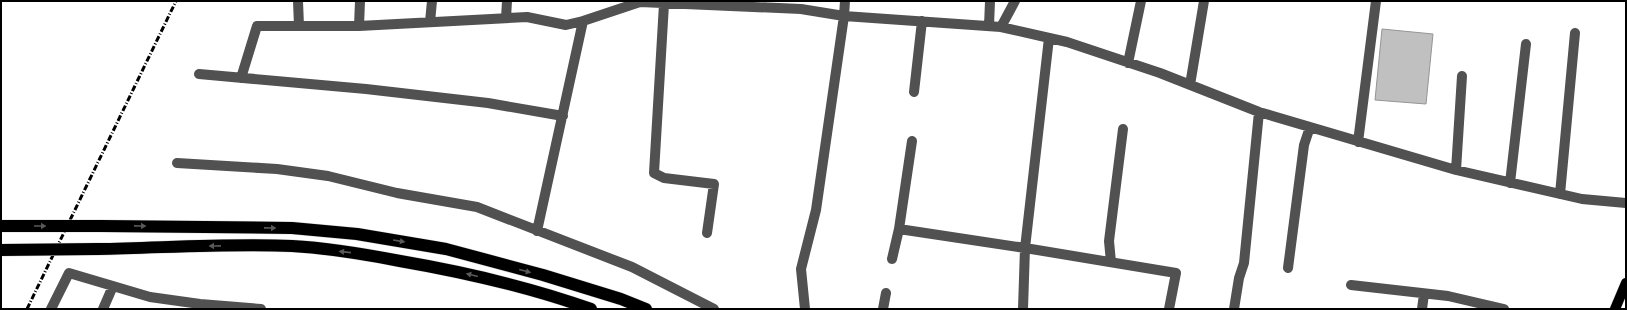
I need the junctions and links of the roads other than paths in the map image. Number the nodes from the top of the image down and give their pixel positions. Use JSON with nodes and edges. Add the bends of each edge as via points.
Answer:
{"nodes":[{"id":1,"x":298,"y":1,"type":"edge"},
{"id":2,"x":360,"y":1,"type":"edge"},
{"id":3,"x":432,"y":1,"type":"edge"},
{"id":4,"x":507,"y":1,"type":"edge"},
{"id":5,"x":845,"y":1,"type":"edge"},
{"id":6,"x":990,"y":1,"type":"edge"},
{"id":7,"x":1015,"y":1,"type":"edge"},
{"id":8,"x":1141,"y":1,"type":"edge"},
{"id":9,"x":1204,"y":1,"type":"edge"},
{"id":10,"x":1376,"y":1,"type":"edge"},
{"id":11,"x":664,"y":4,"type":"junction"},
{"id":12,"x":844,"y":16,"type":"junction"},
{"id":13,"x":506,"y":18,"type":"junction"},
{"id":14,"x":583,"y":21,"type":"junction"},
{"id":15,"x":922,"y":21,"type":"junction"},
{"id":16,"x":430,"y":22,"type":"junction"},
{"id":17,"x":299,"y":26,"type":"junction"},
{"id":18,"x":359,"y":26,"type":"junction"},
{"id":19,"x":989,"y":26,"type":"junction"},
{"id":20,"x":1001,"y":27,"type":"junction"},
{"id":21,"x":1575,"y":33,"type":"dead end"},
{"id":22,"x":1049,"y":38,"type":"junction"},
{"id":23,"x":1526,"y":44,"type":"dead end"},
{"id":24,"x":1128,"y":62,"type":"junction"},
{"id":25,"x":198,"y":74,"type":"dead end"},
{"id":26,"x":1462,"y":76,"type":"dead end"},
{"id":27,"x":241,"y":78,"type":"junction"},
{"id":28,"x":1190,"y":85,"type":"junction"},
{"id":29,"x":914,"y":92,"type":"dead end"},
{"id":30,"x":1259,"y":112,"type":"junction"},
{"id":31,"x":563,"y":116,"type":"junction"},
{"id":32,"x":1310,"y":127,"type":"junction"},
{"id":33,"x":1123,"y":129,"type":"dead end"},
{"id":34,"x":912,"y":141,"type":"dead end"},
{"id":35,"x":1358,"y":142,"type":"junction"},
{"id":36,"x":177,"y":164,"type":"dead end"},
{"id":37,"x":1456,"y":170,"type":"junction"},
{"id":38,"x":1510,"y":183,"type":"junction"},
{"id":39,"x":1560,"y":194,"type":"junction"},
{"id":40,"x":1626,"y":203,"type":"edge"},
{"id":41,"x":1,"y":226,"type":"edge"},
{"id":42,"x":899,"y":229,"type":"junction"},
{"id":43,"x":537,"y":231,"type":"junction"},
{"id":44,"x":707,"y":233,"type":"dead end"},
{"id":45,"x":1025,"y":248,"type":"junction"},
{"id":46,"x":1,"y":250,"type":"edge"},
{"id":47,"x":892,"y":259,"type":"dead end"},
{"id":48,"x":1111,"y":262,"type":"junction"},
{"id":49,"x":1288,"y":268,"type":"dead end"},
{"id":50,"x":1626,"y":283,"type":"edge"},
{"id":51,"x":1350,"y":285,"type":"dead end"},
{"id":52,"x":113,"y":286,"type":"junction"},
{"id":53,"x":886,"y":293,"type":"dead end"},
{"id":54,"x":1424,"y":294,"type":"junction"},
{"id":55,"x":200,"y":306,"type":"edge"},
{"id":56,"x":51,"y":309,"type":"edge"},
{"id":57,"x":103,"y":309,"type":"edge"},
{"id":58,"x":261,"y":309,"type":"edge"},
{"id":59,"x":591,"y":309,"type":"edge"},
{"id":60,"x":646,"y":309,"type":"edge"},
{"id":61,"x":714,"y":309,"type":"edge"},
{"id":62,"x":805,"y":309,"type":"edge"},
{"id":63,"x":883,"y":309,"type":"edge"},
{"id":64,"x":1023,"y":309,"type":"edge"},
{"id":65,"x":1169,"y":309,"type":"edge"},
{"id":66,"x":1234,"y":309,"type":"edge"},
{"id":67,"x":1422,"y":309,"type":"edge"},
{"id":68,"x":1504,"y":309,"type":"edge"},
{"id":69,"x":1615,"y":309,"type":"edge"}],
"edges":[{"from":1,"to":17,"type":"street"},
{"from":2,"to":18,"type":"street"},
{"from":3,"to":16,"type":"street"},
{"from":4,"to":13,"type":"street"},
{"from":5,"to":12,"type":"street"},
{"from":6,"to":19,"type":"street"},
{"from":7,"to":20,"type":"street"},
{"from":8,"to":24,"type":"street"},
{"from":9,"to":28,"type":"street"},
{"from":10,"to":35,"type":"street"},
{"from":11,"to":12,"type":"street","via":[[802,9]]},
{"from":11,"to":14,"type":"street","via":[[640,2]]},
{"from":11,"to":44,"type":"street","via":[[654,173],[664,178],[714,184]]},
{"from":12,"to":15,"type":"street"},
{"from":12,"to":62,"type":"street","via":[[816,210],[801,269]]},
{"from":13,"to":14,"type":"street","via":[[527,17],[566,25]]},
{"from":13,"to":16,"type":"street"},
{"from":14,"to":31,"type":"street"},
{"from":15,"to":19,"type":"street"},
{"from":15,"to":29,"type":"street"},
{"from":16,"to":18,"type":"street"},
{"from":17,"to":18,"type":"street"},
{"from":17,"to":27,"type":"street","via":[[257,26]]},
{"from":19,"to":20,"type":"street"},
{"from":20,"to":22,"type":"street"},
{"from":21,"to":39,"type":"street"},
{"from":22,"to":24,"type":"street"},
{"from":22,"to":45,"type":"street"},
{"from":23,"to":38,"type":"street"},
{"from":24,"to":28,"type":"street"},
{"from":25,"to":27,"type":"street"},
{"from":26,"to":37,"type":"street"},
{"from":27,"to":31,"type":"street","via":[[488,103]]},
{"from":28,"to":30,"type":"street"},
{"from":30,"to":32,"type":"street"},
{"from":30,"to":66,"type":"street","via":[[1244,264]]},
{"from":31,"to":43,"type":"street"},
{"from":32,"to":35,"type":"street"},
{"from":32,"to":49,"type":"street","via":[[1304,145]]},
{"from":33,"to":48,"type":"street","via":[[1109,241]]},
{"from":34,"to":42,"type":"street"},
{"from":35,"to":37,"type":"street"},
{"from":36,"to":43,"type":"street","via":[[277,169],[328,176],[397,193],[477,207]]},
{"from":37,"to":38,"type":"street"},
{"from":38,"to":39,"type":"street"},
{"from":39,"to":40,"type":"street"},
{"from":41,"to":60,"type":"highway","one_way":true,"bridge":true,"via":[[292,228],[357,234],[446,249],[543,275]]},
{"from":42,"to":45,"type":"street"},
{"from":42,"to":47,"type":"street"},
{"from":43,"to":61,"type":"street","via":[[632,267]]},
{"from":45,"to":48,"type":"street"},
{"from":45,"to":64,"type":"street"},
{"from":59,"to":46,"type":"highway","one_way":true,"bridge":true,"via":[[443,268],[358,253],[292,246]]},
{"from":48,"to":65,"type":"street","via":[[1176,273]]},
{"from":50,"to":69,"type":"main road"},
{"from":51,"to":54,"type":"street"},
{"from":52,"to":55,"type":"street","via":[[150,297]]},
{"from":52,"to":56,"type":"street","via":[[68,272]]},
{"from":52,"to":57,"type":"street"},
{"from":53,"to":63,"type":"street"},
{"from":54,"to":67,"type":"street"},
{"from":54,"to":68,"type":"street","via":[[1448,296]]},
{"from":55,"to":58,"type":"street"}]}
